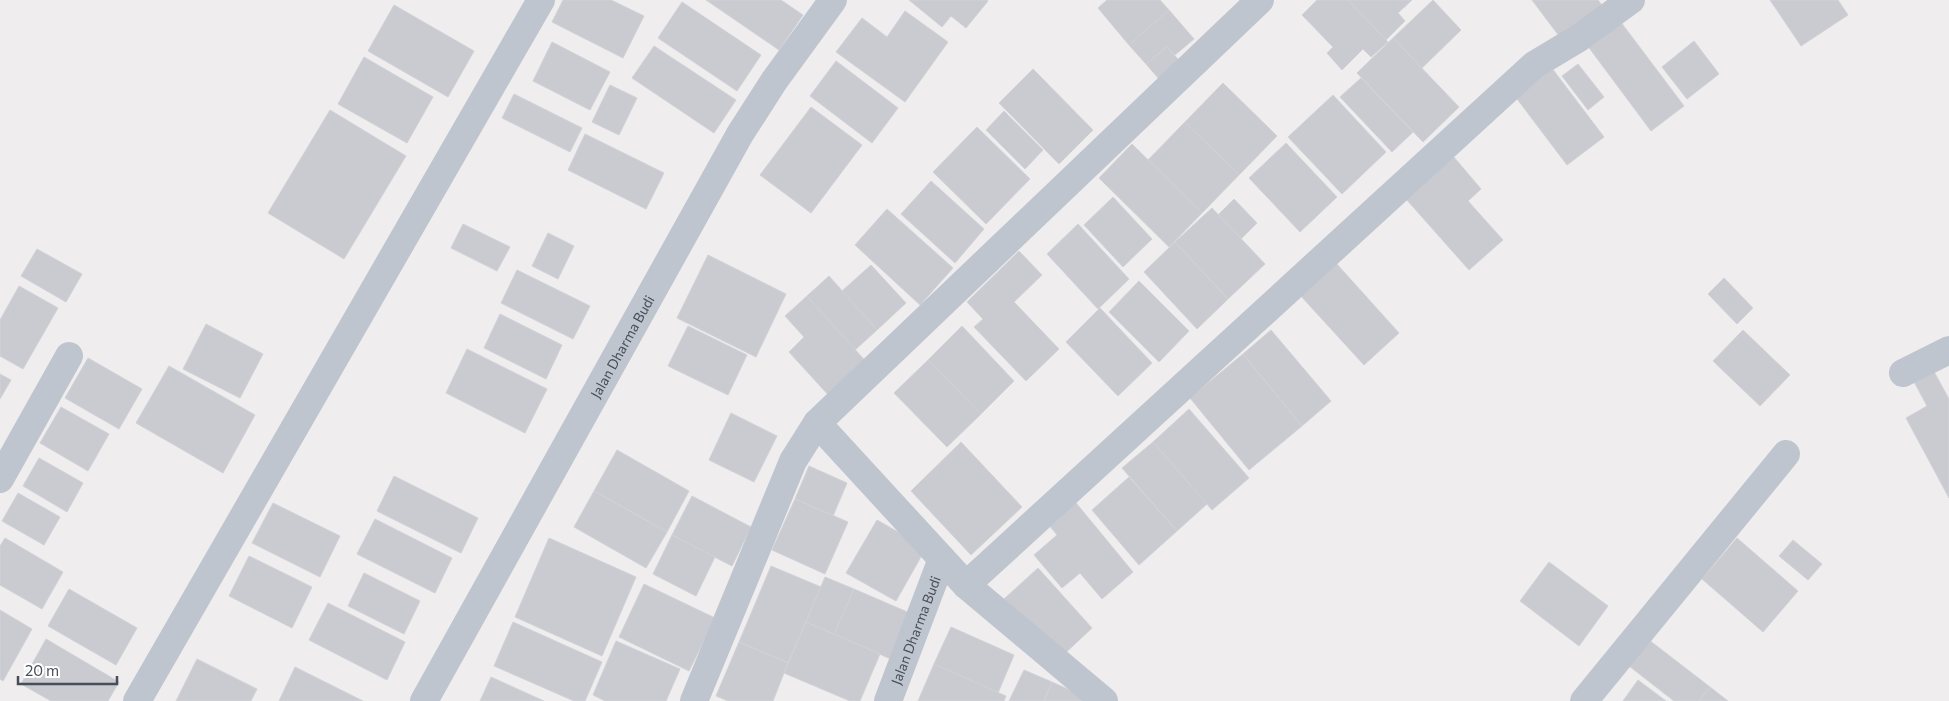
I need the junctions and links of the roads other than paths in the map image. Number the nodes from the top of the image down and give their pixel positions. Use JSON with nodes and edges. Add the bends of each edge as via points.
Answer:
{"nodes":[{"id":1,"x":541,"y":0,"type":"edge"},
{"id":2,"x":833,"y":0,"type":"edge"},
{"id":3,"x":1260,"y":0,"type":"edge"},
{"id":4,"x":1631,"y":0,"type":"edge"},
{"id":5,"x":1949,"y":350,"type":"edge"},
{"id":6,"x":69,"y":356,"type":"dead end"},
{"id":7,"x":1903,"y":373,"type":"dead end"},
{"id":8,"x":817,"y":423,"type":"junction"},
{"id":9,"x":1786,"y":454,"type":"dead end"},
{"id":10,"x":0,"y":479,"type":"edge"},
{"id":11,"x":942,"y":559,"type":"junction"},
{"id":12,"x":966,"y":585,"type":"junction"},
{"id":13,"x":137,"y":701,"type":"edge"},
{"id":14,"x":424,"y":701,"type":"edge"},
{"id":15,"x":694,"y":701,"type":"edge"},
{"id":16,"x":888,"y":701,"type":"edge"},
{"id":17,"x":1104,"y":701,"type":"edge"},
{"id":18,"x":1584,"y":701,"type":"edge"}],
"edges":[{"from":1,"to":13,"type":"street"},
{"from":2,"to":14,"type":"street","name":"Jalan Dharma Budi","via":[[740,134]]},
{"from":3,"to":8,"type":"street"},
{"from":4,"to":12,"type":"street","via":[[1579,38],[1534,65]]},
{"from":5,"to":7,"type":"street"},
{"from":6,"to":10,"type":"street"},
{"from":8,"to":11,"type":"street"},
{"from":8,"to":15,"type":"street","via":[[793,461]]},
{"from":9,"to":18,"type":"street"},
{"from":11,"to":12,"type":"street"},
{"from":11,"to":16,"type":"street","name":"Jalan Dharma Budi"},
{"from":12,"to":17,"type":"street"}]}
